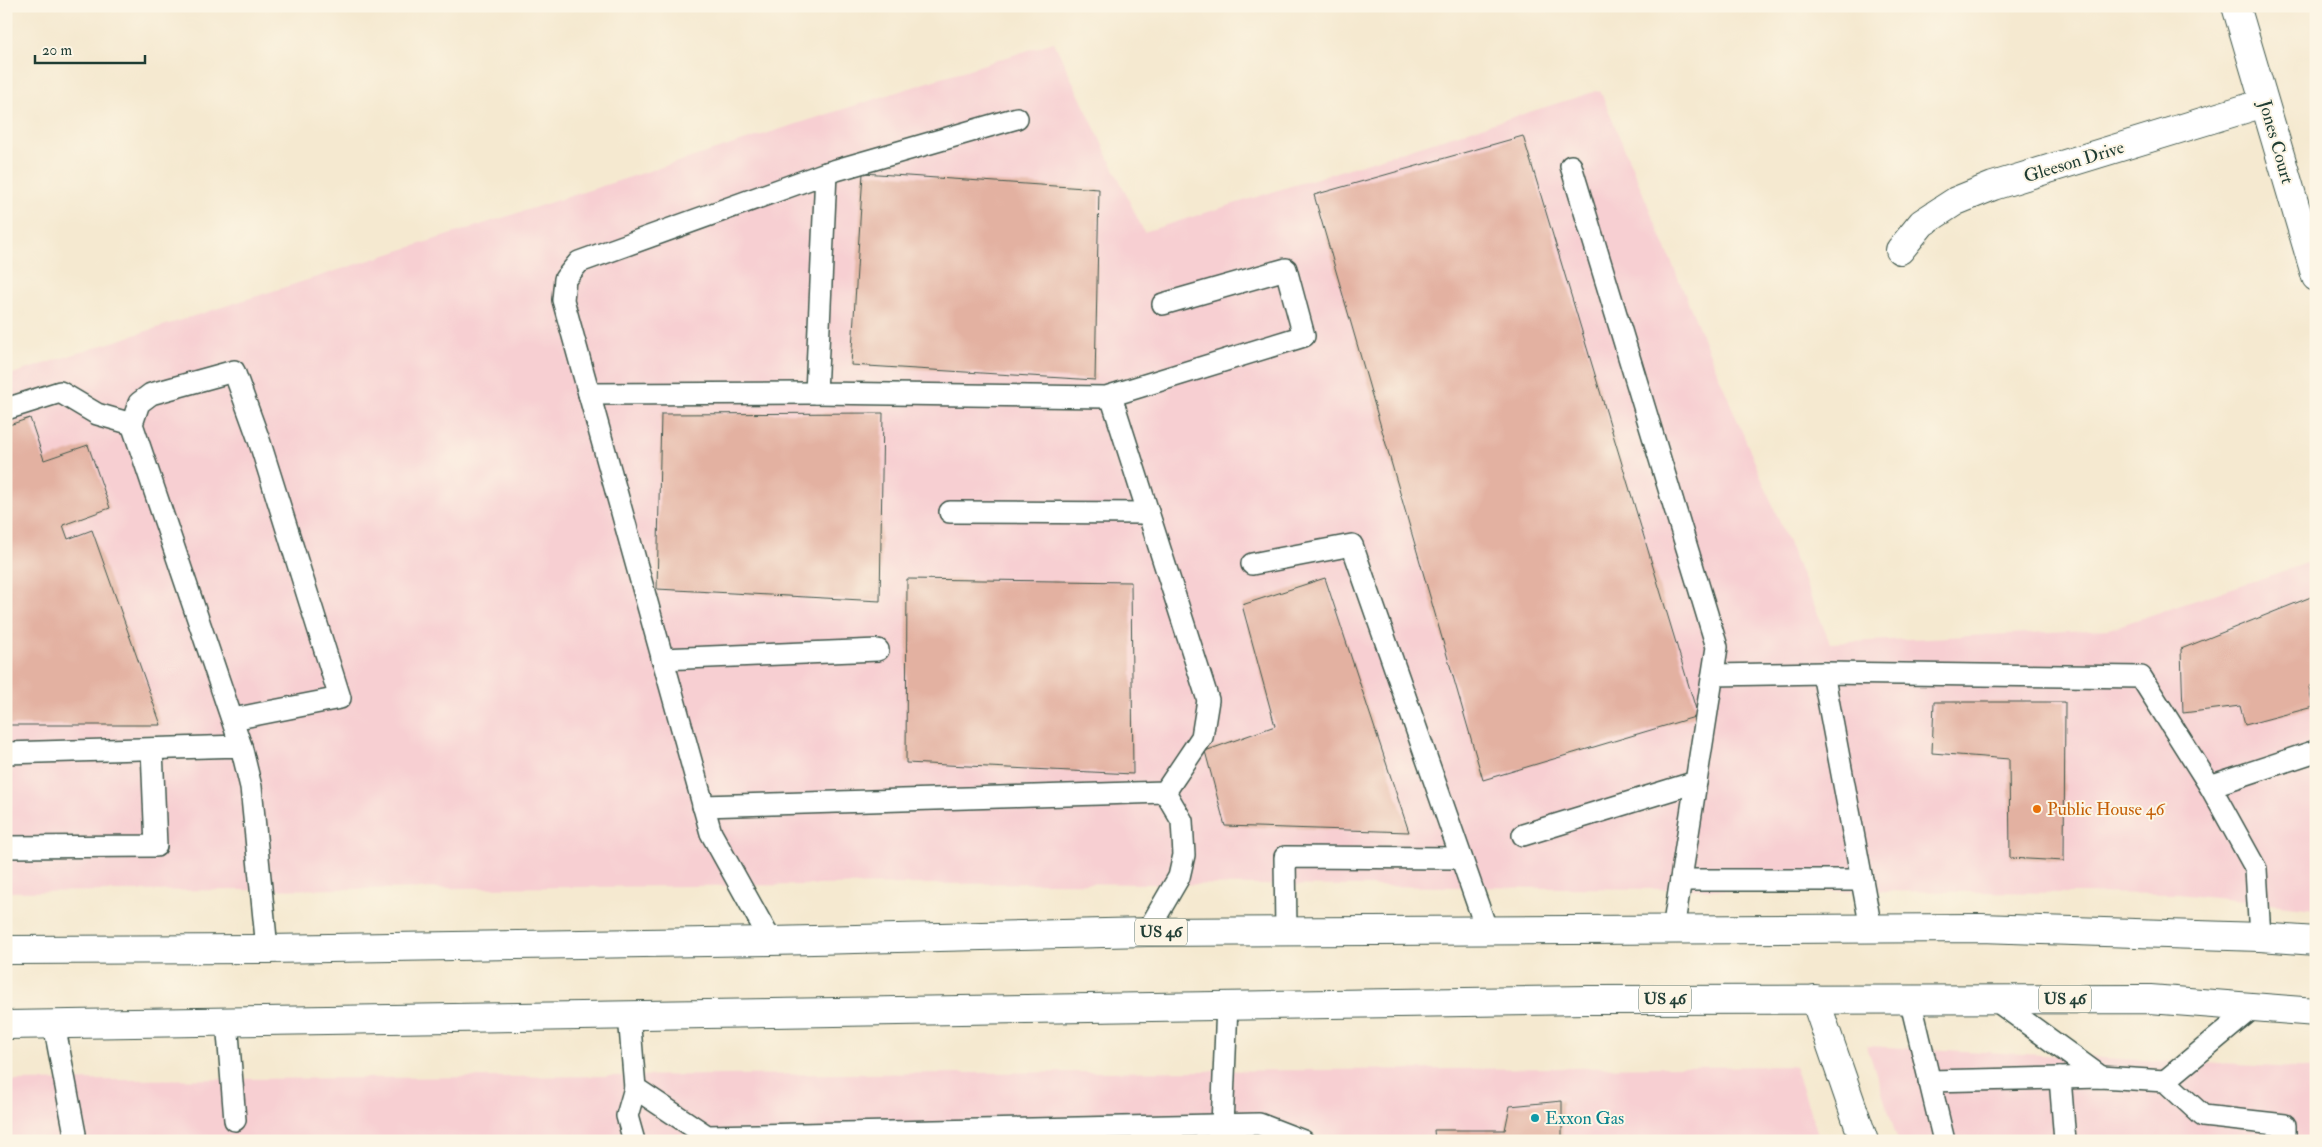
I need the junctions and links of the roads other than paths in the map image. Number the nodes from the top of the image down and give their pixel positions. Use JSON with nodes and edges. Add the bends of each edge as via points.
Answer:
{"nodes":[{"id":1,"x":2236,"y":6,"type":"edge"},
{"id":2,"x":2264,"y":103,"type":"junction"},
{"id":3,"x":1017,"y":118,"type":"dead end"},
{"id":4,"x":1571,"y":166,"type":"dead end"},
{"id":5,"x":826,"y":173,"type":"junction"},
{"id":6,"x":1900,"y":250,"type":"dead end"},
{"id":7,"x":2316,"y":277,"type":"edge"},
{"id":8,"x":1163,"y":304,"type":"dead end"},
{"id":9,"x":816,"y":393,"type":"junction"},
{"id":10,"x":589,"y":394,"type":"junction"},
{"id":11,"x":1110,"y":396,"type":"junction"},
{"id":12,"x":6,"y":409,"type":"edge"},
{"id":13,"x":132,"y":424,"type":"junction"},
{"id":14,"x":950,"y":512,"type":"dead end"},
{"id":15,"x":1148,"y":513,"type":"junction"},
{"id":16,"x":1252,"y":564,"type":"dead end"},
{"id":17,"x":878,"y":650,"type":"dead end"},
{"id":18,"x":662,"y":659,"type":"junction"},
{"id":19,"x":1822,"y":673,"type":"junction"},
{"id":20,"x":1713,"y":675,"type":"junction"},
{"id":21,"x":232,"y":719,"type":"junction"},
{"id":22,"x":242,"y":746,"type":"junction"},
{"id":23,"x":152,"y":749,"type":"junction"},
{"id":24,"x":2316,"y":751,"type":"edge"},
{"id":25,"x":6,"y":753,"type":"edge"},
{"id":26,"x":1696,"y":782,"type":"junction"},
{"id":27,"x":2210,"y":786,"type":"junction"},
{"id":28,"x":1165,"y":792,"type":"junction"},
{"id":29,"x":703,"y":806,"type":"junction"},
{"id":30,"x":1523,"y":835,"type":"dead end"},
{"id":31,"x":6,"y":847,"type":"edge"},
{"id":32,"x":1461,"y":858,"type":"junction"},
{"id":33,"x":1681,"y":880,"type":"junction"},
{"id":34,"x":1862,"y":880,"type":"junction"},
{"id":35,"x":1871,"y":929,"type":"junction"},
{"id":36,"x":1673,"y":930,"type":"junction"},
{"id":37,"x":1286,"y":931,"type":"junction"},
{"id":38,"x":1486,"y":931,"type":"junction"},
{"id":39,"x":1147,"y":932,"type":"junction"},
{"id":40,"x":2260,"y":937,"type":"junction"},
{"id":41,"x":771,"y":941,"type":"junction"},
{"id":42,"x":2316,"y":942,"type":"edge"},
{"id":43,"x":267,"y":949,"type":"junction"},
{"id":44,"x":6,"y":950,"type":"edge"},
{"id":45,"x":1815,"y":999,"type":"junction"},
{"id":46,"x":1910,"y":999,"type":"junction"},
{"id":47,"x":1994,"y":999,"type":"junction"},
{"id":48,"x":1227,"y":1005,"type":"junction"},
{"id":49,"x":2254,"y":1007,"type":"junction"},
{"id":50,"x":2316,"y":1012,"type":"edge"},
{"id":51,"x":630,"y":1015,"type":"junction"},
{"id":52,"x":227,"y":1021,"type":"junction"},
{"id":53,"x":6,"y":1024,"type":"edge"},
{"id":54,"x":54,"y":1024,"type":"junction"},
{"id":55,"x":2101,"y":1077,"type":"junction"},
{"id":56,"x":2060,"y":1078,"type":"junction"},
{"id":57,"x":2165,"y":1081,"type":"junction"},
{"id":58,"x":1929,"y":1082,"type":"junction"},
{"id":59,"x":635,"y":1088,"type":"junction"},
{"id":60,"x":235,"y":1120,"type":"dead end"},
{"id":61,"x":1222,"y":1125,"type":"junction"},
{"id":62,"x":1154,"y":1126,"type":"junction"},
{"id":63,"x":75,"y":1134,"type":"dead end"},
{"id":64,"x":634,"y":1141,"type":"edge"},
{"id":65,"x":1119,"y":1141,"type":"edge"},
{"id":66,"x":1303,"y":1141,"type":"edge"},
{"id":67,"x":1864,"y":1141,"type":"edge"},
{"id":68,"x":1944,"y":1141,"type":"edge"},
{"id":69,"x":2065,"y":1141,"type":"edge"},
{"id":70,"x":2285,"y":1141,"type":"edge"}],
"edges":[{"from":1,"to":2,"type":"main road","name":"Jones Court"},
{"from":2,"to":6,"type":"main road","name":"Gleeson Drive","via":[[1993,186],[1956,201],[1922,223]]},
{"from":2,"to":7,"type":"main road","name":"Jones Court"},
{"from":3,"to":5,"type":"lane"},
{"from":4,"to":20,"type":"lane","via":[[1717,648]]},
{"from":5,"to":9,"type":"lane"},
{"from":5,"to":10,"type":"lane","via":[[578,262],[565,279],[562,300]]},
{"from":8,"to":11,"type":"lane","via":[[1286,269],[1304,336]]},
{"from":9,"to":10,"type":"lane"},
{"from":9,"to":11,"type":"lane"},
{"from":10,"to":18,"type":"lane"},
{"from":11,"to":15,"type":"lane"},
{"from":12,"to":13,"type":"lane","via":[[60,392],[97,414]]},
{"from":13,"to":21,"type":"lane"},
{"from":13,"to":21,"type":"lane","via":[[139,403],[151,394],[234,371],[340,698]]},
{"from":14,"to":15,"type":"lane"},
{"from":15,"to":28,"type":"lane","via":[[1208,700],[1202,737]]},
{"from":16,"to":32,"type":"lane","via":[[1352,545]]},
{"from":17,"to":18,"type":"lane"},
{"from":18,"to":29,"type":"lane"},
{"from":19,"to":20,"type":"lane"},
{"from":19,"to":27,"type":"lane","via":[[2141,677]]},
{"from":19,"to":34,"type":"lane"},
{"from":20,"to":26,"type":"lane"},
{"from":21,"to":22,"type":"lane"},
{"from":22,"to":23,"type":"lane"},
{"from":22,"to":43,"type":"lane","via":[[251,787]]},
{"from":23,"to":25,"type":"lane"},
{"from":23,"to":31,"type":"lane","via":[[156,846]]},
{"from":24,"to":27,"type":"lane"},
{"from":26,"to":30,"type":"lane"},
{"from":26,"to":33,"type":"lane"},
{"from":27,"to":40,"type":"lane","via":[[2256,869]]},
{"from":28,"to":29,"type":"lane"},
{"from":28,"to":39,"type":"lane","via":[[1182,821],[1184,855],[1179,877]]},
{"from":29,"to":41,"type":"lane","via":[[711,833]]},
{"from":32,"to":37,"type":"lane","via":[[1285,857]]},
{"from":32,"to":38,"type":"lane"},
{"from":33,"to":34,"type":"lane"},
{"from":33,"to":36,"type":"lane"},
{"from":34,"to":35,"type":"lane"},
{"from":35,"to":36,"type":"main road","number":"US 46"},
{"from":35,"to":40,"type":"main road","number":"US 46","via":[[1981,928]]},
{"from":36,"to":38,"type":"main road","number":"US 46"},
{"from":37,"to":38,"type":"main road","number":"US 46"},
{"from":37,"to":39,"type":"main road","number":"US 46"},
{"from":39,"to":41,"type":"main road","number":"US 46"},
{"from":40,"to":42,"type":"main road","number":"US 46"},
{"from":41,"to":43,"type":"main road","number":"US 46"},
{"from":43,"to":44,"type":"main road","number":"US 46"},
{"from":45,"to":46,"type":"main road","number":"US 46"},
{"from":45,"to":48,"type":"main road","number":"US 46"},
{"from":45,"to":67,"type":"main road"},
{"from":46,"to":47,"type":"main road","number":"US 46"},
{"from":46,"to":58,"type":"lane"},
{"from":47,"to":49,"type":"main road","number":"US 46","via":[[2150,1000]]},
{"from":47,"to":55,"type":"lane"},
{"from":48,"to":51,"type":"main road","number":"US 46"},
{"from":48,"to":61,"type":"lane"},
{"from":49,"to":50,"type":"main road","number":"US 46"},
{"from":49,"to":57,"type":"lane"},
{"from":51,"to":52,"type":"main road","number":"US 46"},
{"from":51,"to":59,"type":"lane"},
{"from":52,"to":54,"type":"main road","number":"US 46"},
{"from":52,"to":60,"type":"lane"},
{"from":53,"to":54,"type":"main road","number":"US 46"},
{"from":54,"to":63,"type":"lane"},
{"from":55,"to":56,"type":"lane"},
{"from":55,"to":57,"type":"lane"},
{"from":56,"to":58,"type":"lane"},
{"from":56,"to":69,"type":"lane"},
{"from":57,"to":70,"type":"lane","via":[[2202,1116],[2285,1125]]},
{"from":58,"to":68,"type":"lane"},
{"from":59,"to":62,"type":"lane","via":[[707,1136]]},
{"from":59,"to":64,"type":"lane","via":[[627,1116]]},
{"from":61,"to":62,"type":"lane"},
{"from":61,"to":66,"type":"lane","via":[[1259,1124]]},
{"from":62,"to":65,"type":"lane"}]}
